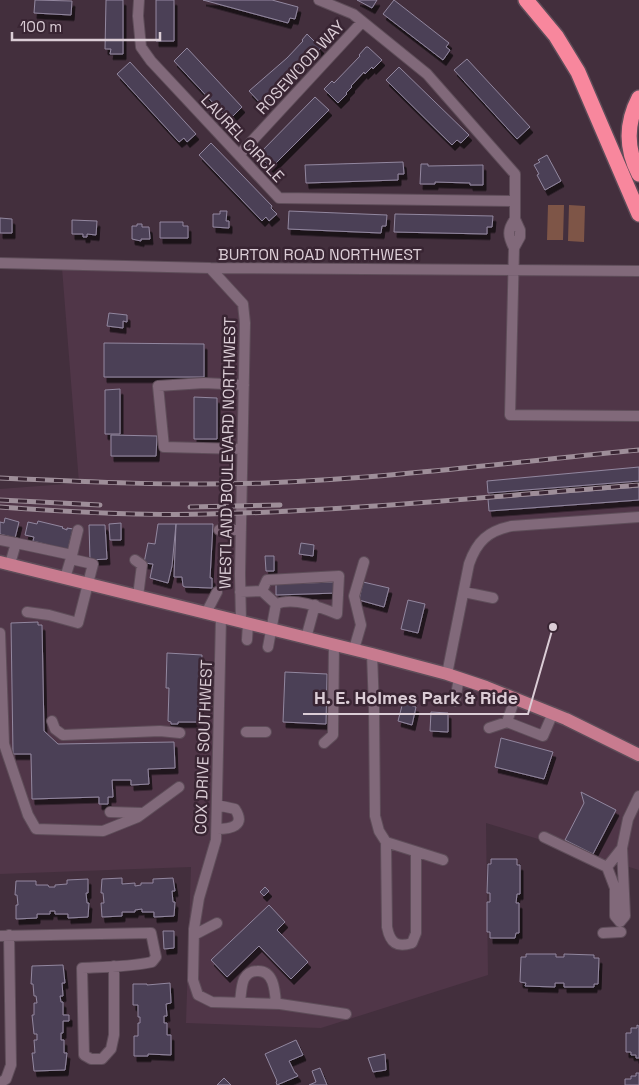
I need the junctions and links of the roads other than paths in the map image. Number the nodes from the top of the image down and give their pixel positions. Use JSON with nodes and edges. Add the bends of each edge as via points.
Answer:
{"nodes":[{"id":1,"x":139,"y":0,"type":"edge"},
{"id":2,"x":320,"y":0,"type":"edge"},
{"id":3,"x":526,"y":0,"type":"edge"},
{"id":4,"x":362,"y":22,"type":"junction"},
{"id":5,"x":639,"y":98,"type":"edge"},
{"id":6,"x":239,"y":155,"type":"junction"},
{"id":7,"x":639,"y":174,"type":"edge"},
{"id":8,"x":515,"y":201,"type":"junction"},
{"id":9,"x":639,"y":214,"type":"edge"},
{"id":10,"x":0,"y":263,"type":"edge"},
{"id":11,"x":210,"y":268,"type":"junction"},
{"id":12,"x":514,"y":270,"type":"junction"},
{"id":13,"x":639,"y":271,"type":"edge"},
{"id":14,"x":244,"y":385,"type":"junction"},
{"id":15,"x":639,"y":416,"type":"edge"},
{"id":16,"x":242,"y":449,"type":"junction"},
{"id":17,"x":639,"y":517,"type":"edge"},
{"id":18,"x":78,"y":530,"type":"dead end"},
{"id":19,"x":219,"y":530,"type":"dead end"},
{"id":20,"x":241,"y":530,"type":"junction"},
{"id":21,"x":0,"y":540,"type":"edge"},
{"id":22,"x":16,"y":543,"type":"junction"},
{"id":23,"x":71,"y":557,"type":"junction"},
{"id":24,"x":135,"y":560,"type":"dead end"},
{"id":25,"x":364,"y":562,"type":"dead end"},
{"id":26,"x":5,"y":563,"type":"edge"},
{"id":27,"x":65,"y":578,"type":"junction"},
{"id":28,"x":88,"y":584,"type":"junction"},
{"id":29,"x":262,"y":591,"type":"junction"},
{"id":30,"x":217,"y":592,"type":"dead end"},
{"id":31,"x":240,"y":592,"type":"junction"},
{"id":32,"x":464,"y":592,"type":"junction"},
{"id":33,"x":138,"y":596,"type":"junction"},
{"id":34,"x":493,"y":598,"type":"dead end"},
{"id":35,"x":276,"y":604,"type":"junction"},
{"id":36,"x":315,"y":605,"type":"junction"},
{"id":37,"x":27,"y":612,"type":"dead end"},
{"id":38,"x":206,"y":613,"type":"junction"},
{"id":39,"x":221,"y":617,"type":"junction"},
{"id":40,"x":245,"y":622,"type":"junction"},
{"id":41,"x":272,"y":629,"type":"junction"},
{"id":42,"x":0,"y":634,"type":"edge"},
{"id":43,"x":306,"y":638,"type":"junction"},
{"id":44,"x":247,"y":640,"type":"dead end"},
{"id":45,"x":334,"y":644,"type":"junction"},
{"id":46,"x":268,"y":647,"type":"dead end"},
{"id":47,"x":354,"y":649,"type":"junction"},
{"id":48,"x":372,"y":654,"type":"junction"},
{"id":49,"x":453,"y":676,"type":"junction"},
{"id":50,"x":515,"y":698,"type":"junction"},
{"id":51,"x":455,"y":701,"type":"dead end"},
{"id":52,"x":553,"y":713,"type":"junction"},
{"id":53,"x":52,"y":721,"type":"dead end"},
{"id":54,"x":507,"y":722,"type":"junction"},
{"id":55,"x":489,"y":728,"type":"dead end"},
{"id":56,"x":246,"y":732,"type":"dead end"},
{"id":57,"x":266,"y":732,"type":"dead end"},
{"id":58,"x":180,"y":733,"type":"dead end"},
{"id":59,"x":324,"y":743,"type":"dead end"},
{"id":60,"x":636,"y":751,"type":"edge"},
{"id":61,"x":179,"y":787,"type":"dead end"},
{"id":62,"x":639,"y":796,"type":"edge"},
{"id":63,"x":217,"y":805,"type":"junction"},
{"id":64,"x":110,"y":812,"type":"dead end"},
{"id":65,"x":144,"y":813,"type":"junction"},
{"id":66,"x":216,"y":829,"type":"junction"},
{"id":67,"x":544,"y":837,"type":"dead end"},
{"id":68,"x":386,"y":842,"type":"junction"},
{"id":69,"x":622,"y":848,"type":"junction"},
{"id":70,"x":416,"y":852,"type":"junction"},
{"id":71,"x":443,"y":860,"type":"dead end"},
{"id":72,"x":607,"y":867,"type":"junction"},
{"id":73,"x":217,"y":923,"type":"dead end"},
{"id":74,"x":621,"y":932,"type":"dead end"},
{"id":75,"x":603,"y":933,"type":"dead end"},
{"id":76,"x":194,"y":935,"type":"junction"},
{"id":77,"x":5,"y":936,"type":"edge"},
{"id":78,"x":114,"y":966,"type":"junction"},
{"id":79,"x":240,"y":1002,"type":"junction"},
{"id":80,"x":276,"y":1004,"type":"junction"},
{"id":81,"x":346,"y":1014,"type":"dead end"},
{"id":82,"x":0,"y":1083,"type":"edge"}],
"edges":[{"from":1,"to":6,"type":"street","name":"LAUREL CIRCLE","via":[[141,47],[151,62]]},
{"from":2,"to":4,"type":"street","via":[[353,14]]},
{"from":3,"to":9,"type":"highway","via":[[556,36],[578,72]]},
{"from":4,"to":6,"type":"street","name":"ROSEWOOD WAY"},
{"from":4,"to":8,"type":"street","via":[[426,74],[515,174]]},
{"from":5,"to":7,"type":"highway","via":[[631,118],[629,141]]},
{"from":6,"to":8,"type":"street","name":"LAUREL CIRCLE","via":[[279,198]]},
{"from":8,"to":12,"type":"street","via":[[515,219],[509,227],[514,248]]},
{"from":10,"to":11,"type":"street","name":"BURTON ROAD NORTHWEST"},
{"from":11,"to":12,"type":"street","name":"BURTON ROAD NORTHWEST"},
{"from":11,"to":14,"type":"street","name":"WESTLAND BOULEVARD NORTHWEST","via":[[243,304]]},
{"from":12,"to":13,"type":"street","name":"BURTON ROAD NORTHWEST"},
{"from":12,"to":15,"type":"street","via":[[510,415]]},
{"from":14,"to":16,"type":"street","name":"WESTLAND BOULEVARD NORTHWEST"},
{"from":14,"to":16,"type":"street","via":[[158,386],[164,447]]},
{"from":16,"to":20,"type":"street","name":"WESTLAND BOULEVARD NORTHWEST"},
{"from":17,"to":32,"type":"street","via":[[499,529],[479,543],[473,553]]},
{"from":18,"to":23,"type":"street"},
{"from":19,"to":20,"type":"street"},
{"from":20,"to":31,"type":"street","name":"WESTLAND BOULEVARD NORTHWEST"},
{"from":21,"to":22,"type":"street"},
{"from":22,"to":23,"type":"street"},
{"from":22,"to":26,"type":"street"},
{"from":23,"to":27,"type":"street"},
{"from":23,"to":28,"type":"street","via":[[93,564]]},
{"from":24,"to":33,"type":"street","via":[[142,565]]},
{"from":25,"to":47,"type":"street","via":[[354,596],[361,625]]},
{"from":26,"to":27,"type":"main road"},
{"from":27,"to":28,"type":"main road"},
{"from":28,"to":33,"type":"main road"},
{"from":28,"to":37,"type":"street","via":[[78,622]]},
{"from":29,"to":31,"type":"street"},
{"from":29,"to":35,"type":"street"},
{"from":29,"to":36,"type":"street","via":[[267,580],[339,576],[337,614]]},
{"from":30,"to":38,"type":"street"},
{"from":31,"to":40,"type":"street","name":"WESTLAND BOULEVARD NORTHWEST"},
{"from":32,"to":34,"type":"street"},
{"from":32,"to":49,"type":"street"},
{"from":33,"to":38,"type":"main road"},
{"from":35,"to":36,"type":"street"},
{"from":35,"to":41,"type":"street"},
{"from":36,"to":43,"type":"street"},
{"from":38,"to":39,"type":"main road"},
{"from":39,"to":40,"type":"main road"},
{"from":39,"to":63,"type":"street","name":"COX DRIVE SOUTHWEST"},
{"from":40,"to":41,"type":"main road"},
{"from":40,"to":44,"type":"street","name":"WESTLAND BOULEVARD NORTHWEST"},
{"from":41,"to":43,"type":"main road"},
{"from":41,"to":46,"type":"street"},
{"from":42,"to":65,"type":"street","via":[[4,744],[28,815],[36,829],[103,831]]},
{"from":43,"to":45,"type":"main road"},
{"from":45,"to":47,"type":"main road"},
{"from":45,"to":59,"type":"street","via":[[333,735]]},
{"from":47,"to":48,"type":"main road"},
{"from":48,"to":49,"type":"main road"},
{"from":48,"to":68,"type":"street","via":[[376,816],[379,831]]},
{"from":49,"to":50,"type":"main road"},
{"from":49,"to":51,"type":"street"},
{"from":50,"to":52,"type":"main road"},
{"from":50,"to":54,"type":"street"},
{"from":52,"to":54,"type":"street","via":[[543,736]]},
{"from":52,"to":60,"type":"main road"},
{"from":53,"to":58,"type":"street","via":[[55,729],[63,735]]},
{"from":54,"to":55,"type":"street"},
{"from":56,"to":57,"type":"street"},
{"from":61,"to":65,"type":"street"},
{"from":62,"to":69,"type":"street","via":[[628,819]]},
{"from":63,"to":66,"type":"street","name":"COX DRIVE SOUTHWEST"},
{"from":63,"to":66,"type":"street","via":[[235,808],[239,818],[234,828]]},
{"from":64,"to":65,"type":"street"},
{"from":66,"to":76,"type":"street","name":"COX DRIVE SOUTHWEST","via":[[216,840],[199,898]]},
{"from":67,"to":72,"type":"street"},
{"from":68,"to":70,"type":"street"},
{"from":68,"to":70,"type":"street","via":[[387,927],[389,938],[404,946],[412,943],[416,932]]},
{"from":69,"to":72,"type":"street"},
{"from":69,"to":72,"type":"street","via":[[620,887]]},
{"from":70,"to":71,"type":"street"},
{"from":73,"to":76,"type":"street"},
{"from":74,"to":75,"type":"street"},
{"from":76,"to":79,"type":"street","name":"COX DRIVE SOUTHWEST","via":[[193,980],[198,996],[212,1002]]},
{"from":77,"to":78,"type":"street","via":[[151,933],[156,957],[152,962]]},
{"from":77,"to":82,"type":"street","via":[[10,1065],[6,1079]]},
{"from":78,"to":78,"type":"street","via":[[82,968],[84,1055],[91,1059],[102,1059],[112,1049]]},
{"from":79,"to":80,"type":"street","name":"COX DRIVE SOUTHWEST"},
{"from":79,"to":80,"type":"street","via":[[246,976],[253,971],[263,971],[270,976],[274,986]]},
{"from":80,"to":81,"type":"street","name":"COX DRIVE SOUTHWEST"}]}
